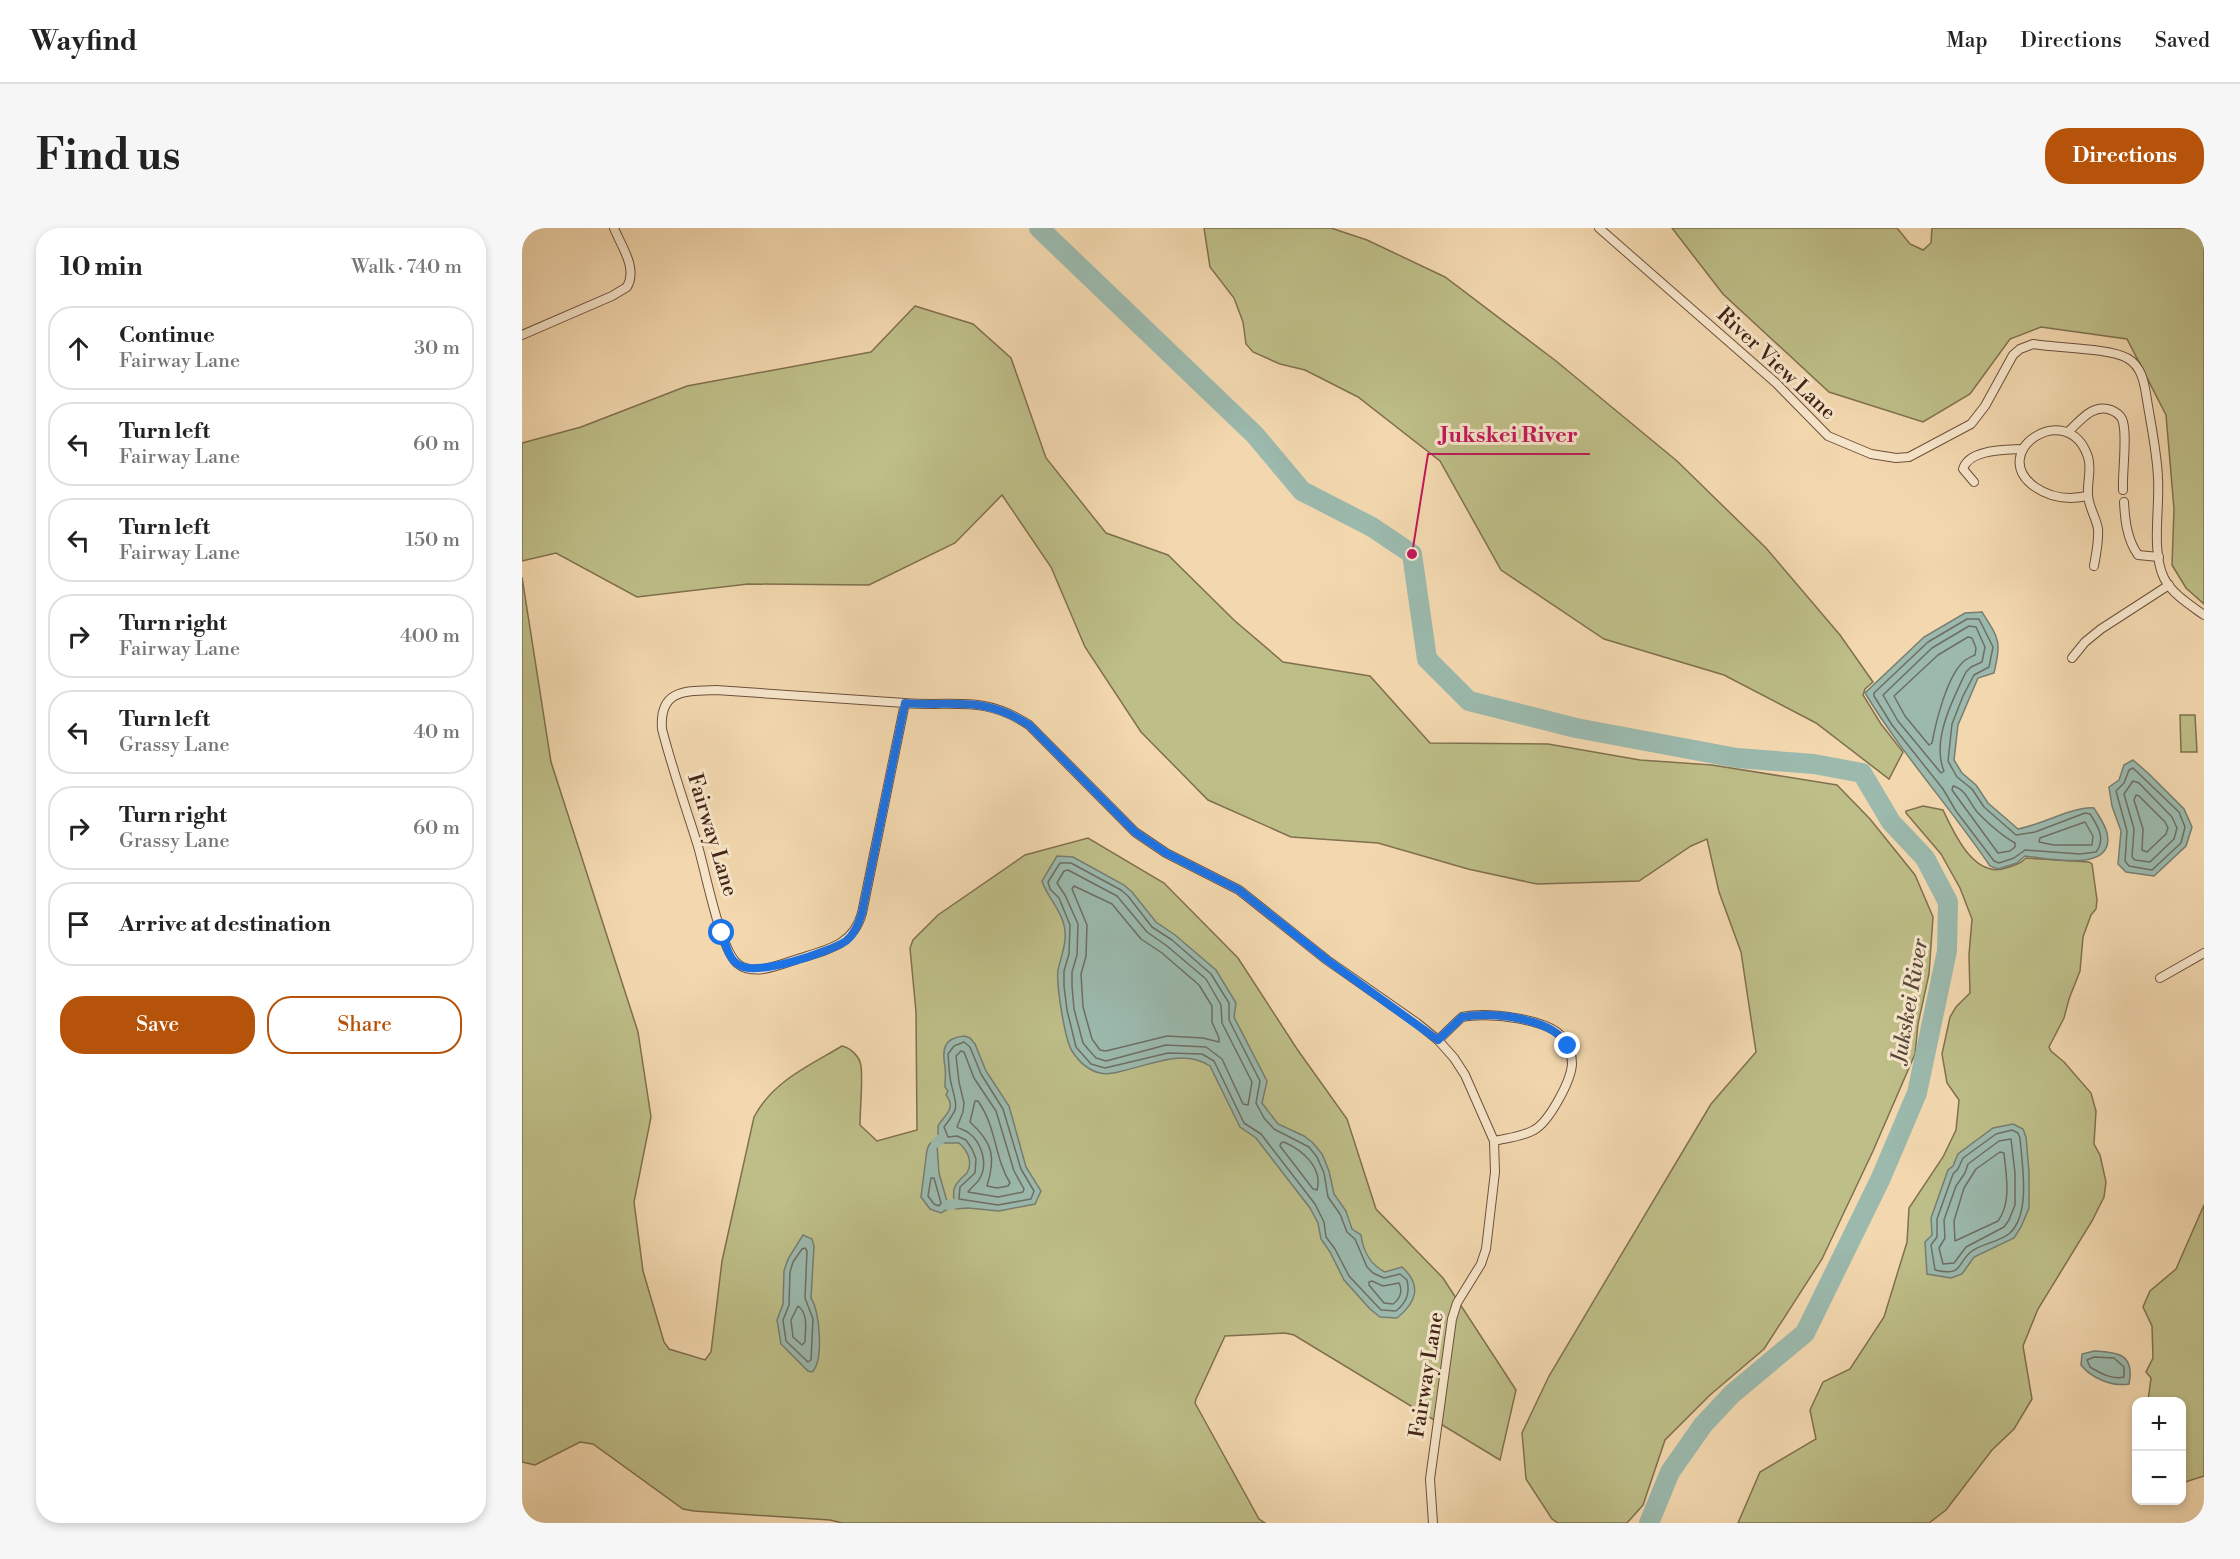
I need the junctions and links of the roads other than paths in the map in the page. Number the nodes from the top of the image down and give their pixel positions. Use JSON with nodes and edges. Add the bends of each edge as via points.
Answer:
{"nodes":[{"id":1,"x":614,"y":228,"type":"edge"},
{"id":2,"x":1599,"y":228,"type":"edge"},
{"id":3,"x":522,"y":335,"type":"edge"},
{"id":4,"x":2068,"y":432,"type":"junction"},
{"id":5,"x":2022,"y":449,"type":"junction"},
{"id":6,"x":1974,"y":482,"type":"dead end"},
{"id":7,"x":2123,"y":490,"type":"dead end"},
{"id":8,"x":2087,"y":496,"type":"junction"},
{"id":9,"x":2124,"y":502,"type":"dead end"},
{"id":10,"x":2159,"y":557,"type":"junction"},
{"id":11,"x":2094,"y":566,"type":"dead end"},
{"id":12,"x":2169,"y":585,"type":"junction"},
{"id":13,"x":2204,"y":615,"type":"edge"},
{"id":14,"x":2072,"y":658,"type":"dead end"},
{"id":15,"x":905,"y":703,"type":"junction"},
{"id":16,"x":2204,"y":953,"type":"edge"},
{"id":17,"x":2160,"y":978,"type":"dead end"},
{"id":18,"x":1438,"y":1040,"type":"junction"},
{"id":19,"x":1494,"y":1141,"type":"junction"},
{"id":20,"x":1433,"y":1523,"type":"edge"}],
"edges":[{"from":1,"to":3,"type":"street","via":[[631,272],[627,287]]},
{"from":2,"to":10,"type":"street","name":"River View Lane","via":[[1776,383],[1820,430],[1871,454],[1909,457],[1971,424],[2013,355],[2026,345],[2101,352],[2129,359],[2143,379],[2154,434]]},
{"from":4,"to":5,"type":"street","via":[[2044,431]]},
{"from":4,"to":7,"type":"street","via":[[2093,410],[2106,408],[2115,412],[2122,420],[2124,433]]},
{"from":4,"to":8,"type":"street","via":[[2089,459]]},
{"from":5,"to":6,"type":"street","via":[[1983,453],[1967,462],[1963,469]]},
{"from":5,"to":8,"type":"street","via":[[2020,468],[2032,485],[2056,497]]},
{"from":8,"to":11,"type":"street","via":[[2097,529]]},
{"from":9,"to":10,"type":"street","via":[[2127,527],[2138,555]]},
{"from":10,"to":12,"type":"street","name":"River View Lane"},
{"from":12,"to":13,"type":"street","name":"River View Lane"},
{"from":12,"to":14,"type":"street","via":[[2090,636]]},
{"from":15,"to":15,"type":"street","name":"Fairway Lane","via":[[685,690],[665,706],[661,721],[664,739],[728,951],[738,965],[766,968],[823,951],[848,940],[856,929]]},
{"from":15,"to":18,"type":"street","name":"Fairway Lane","via":[[977,704],[1017,717],[1135,832],[1166,853],[1239,890]]},
{"from":16,"to":17,"type":"street"},
{"from":18,"to":19,"type":"street","name":"Fairway Lane","via":[[1465,1075]]},
{"from":18,"to":19,"type":"street","via":[[1462,1017],[1485,1016],[1545,1026],[1560,1034],[1568,1046],[1572,1064],[1569,1078],[1543,1123],[1527,1133]]},
{"from":19,"to":20,"type":"street","name":"Fairway Lane","via":[[1495,1172],[1486,1249],[1478,1271],[1457,1303],[1449,1333],[1430,1479]]}]}
